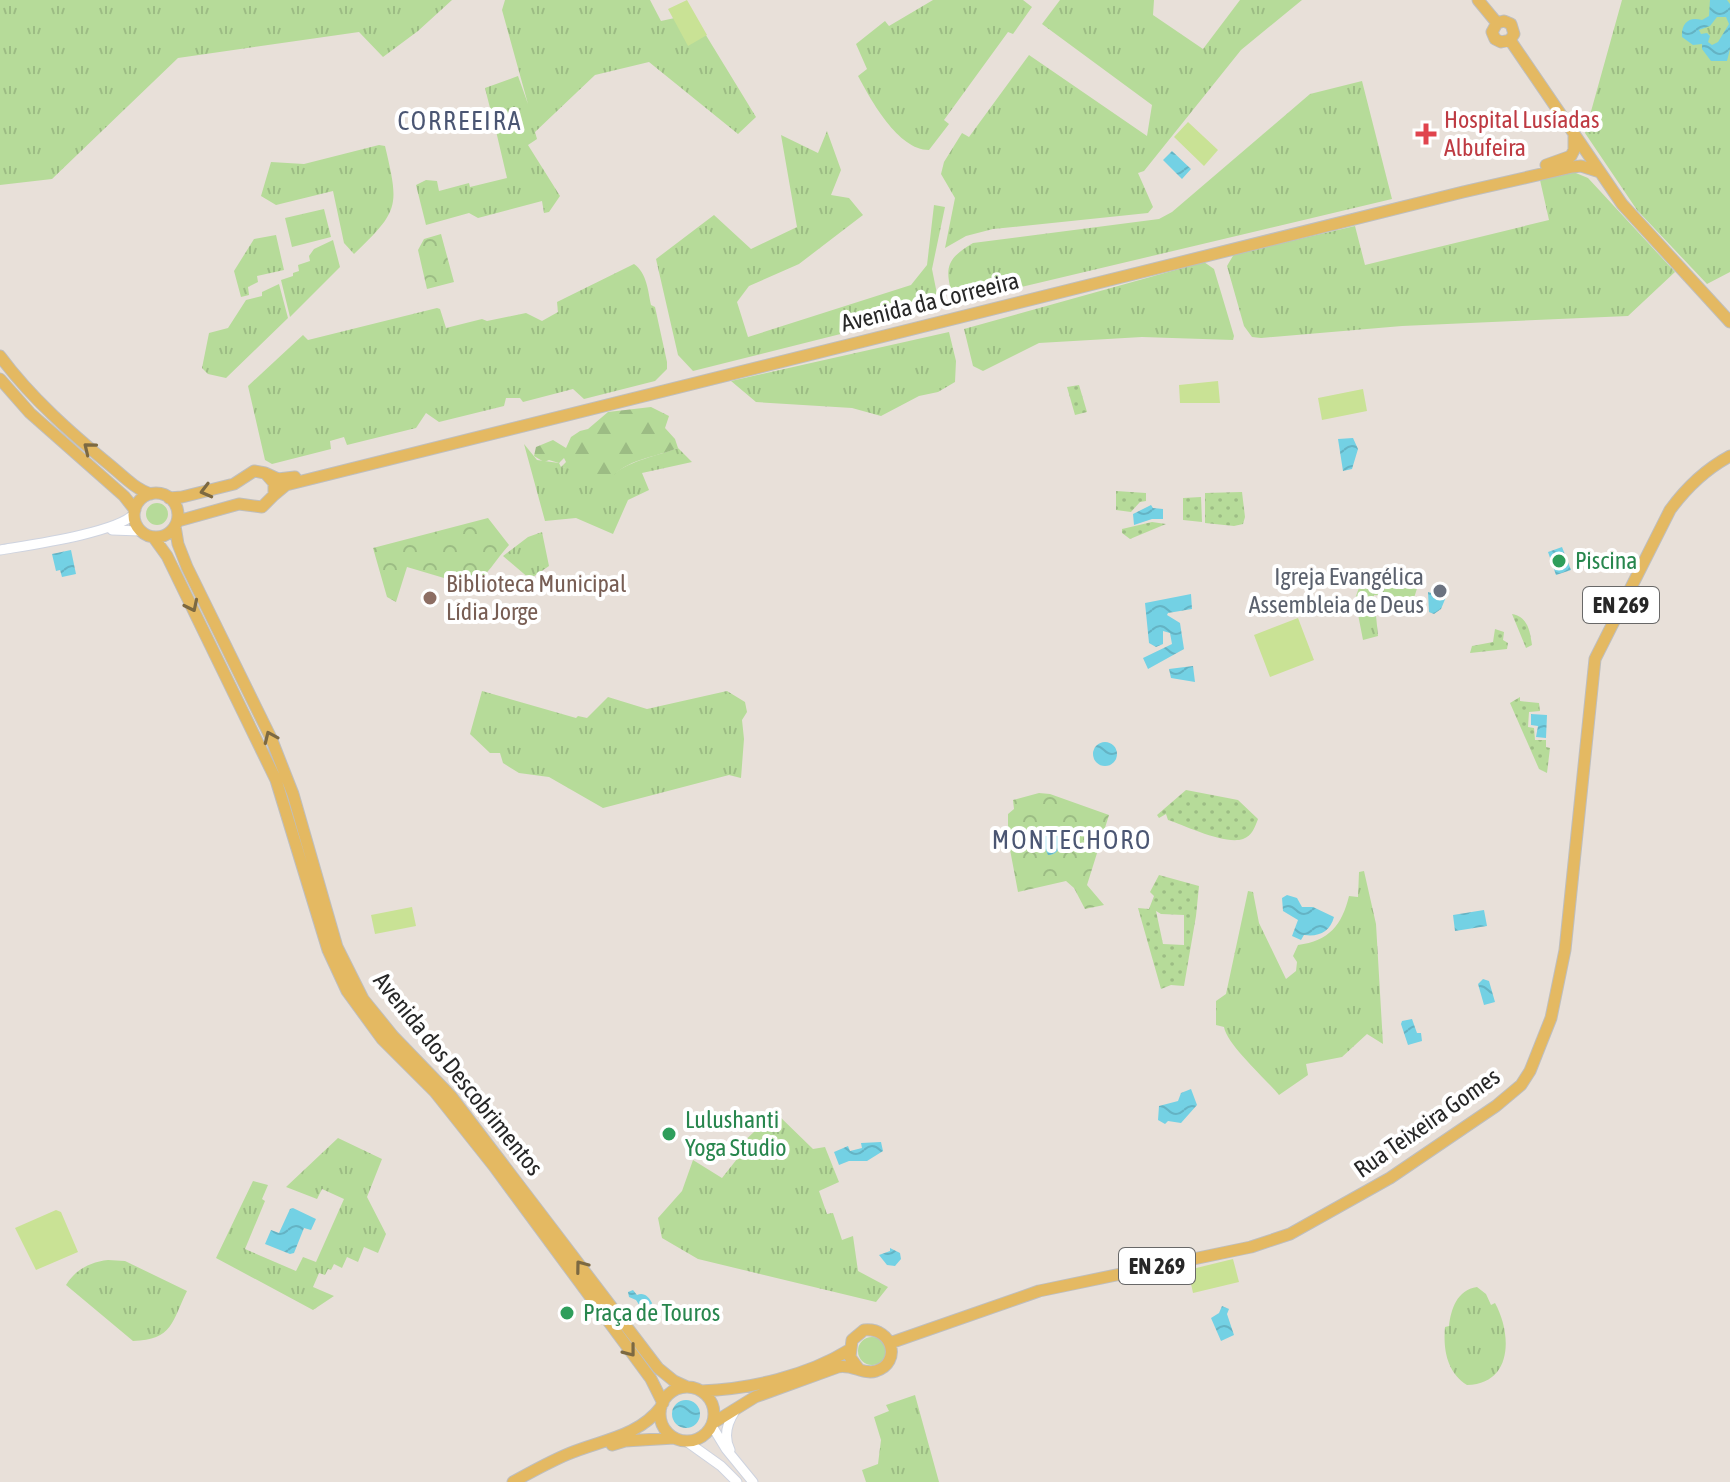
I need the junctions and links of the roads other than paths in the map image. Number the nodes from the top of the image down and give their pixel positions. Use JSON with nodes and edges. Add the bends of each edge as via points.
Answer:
{"nodes":[{"id":1,"x":1478,"y":0,"type":"edge"},
{"id":2,"x":1574,"y":137,"type":"junction"},
{"id":3,"x":1600,"y":172,"type":"junction"},
{"id":4,"x":1730,"y":322,"type":"edge"},
{"id":5,"x":0,"y":356,"type":"edge"},
{"id":6,"x":0,"y":379,"type":"edge"},
{"id":7,"x":1730,"y":456,"type":"edge"},
{"id":8,"x":265,"y":473,"type":"junction"},
{"id":9,"x":242,"y":479,"type":"junction"},
{"id":10,"x":151,"y":494,"type":"junction"},
{"id":11,"x":274,"y":495,"type":"junction"},
{"id":12,"x":169,"y":498,"type":"junction"},
{"id":13,"x":248,"y":505,"type":"junction"},
{"id":14,"x":134,"y":512,"type":"junction"},
{"id":15,"x":176,"y":524,"type":"junction"},
{"id":16,"x":97,"y":531,"type":"junction"},
{"id":17,"x":140,"y":531,"type":"junction"},
{"id":18,"x":154,"y":538,"type":"junction"},
{"id":19,"x":0,"y":550,"type":"edge"},
{"id":20,"x":890,"y":1343,"type":"junction"},
{"id":21,"x":849,"y":1350,"type":"junction"},
{"id":22,"x":858,"y":1368,"type":"junction"},
{"id":23,"x":687,"y":1387,"type":"junction"},
{"id":24,"x":701,"y":1391,"type":"junction"},
{"id":25,"x":662,"y":1405,"type":"junction"},
{"id":26,"x":737,"y":1407,"type":"junction"},
{"id":27,"x":712,"y":1424,"type":"junction"},
{"id":28,"x":680,"y":1440,"type":"junction"},
{"id":29,"x":734,"y":1460,"type":"junction"},
{"id":30,"x":543,"y":1466,"type":"junction"},
{"id":31,"x":513,"y":1482,"type":"edge"},
{"id":32,"x":737,"y":1482,"type":"edge"},
{"id":33,"x":753,"y":1482,"type":"edge"}],
"edges":[{"from":1,"to":2,"type":"main road","via":[[1497,23],[1495,39],[1510,40]]},
{"from":2,"to":3,"type":"main road"},
{"from":2,"to":8,"type":"main road","name":"Avenida da Correeira","via":[[1571,156],[1559,162],[294,477],[278,479]]},
{"from":3,"to":4,"type":"main road","via":[[1622,204]]},
{"from":3,"to":11,"type":"main road","name":"Avenida da Correeira","via":[[1572,167],[1463,192],[292,483]]},
{"from":10,"to":5,"type":"main road","one_way":true,"via":[[76,437]]},
{"from":6,"to":14,"type":"main road","via":[[30,413],[124,496]]},
{"from":7,"to":20,"type":"main road","name":"Rua Teixeira Gomes","number":"EN 269","via":[[1714,464],[1670,510],[1595,659],[1565,950],[1551,1018],[1521,1085],[1390,1178],[1290,1234],[1251,1247],[1039,1291]]},
{"from":8,"to":9,"type":"main road","via":[[254,471]]},
{"from":8,"to":11,"type":"main road","via":[[274,483]]},
{"from":9,"to":12,"type":"main road","one_way":true},
{"from":9,"to":13,"type":"main road","via":[[240,495]]},
{"from":10,"to":12,"type":"main road"},
{"from":10,"to":14,"type":"main road"},
{"from":11,"to":13,"type":"main road","via":[[262,507]]},
{"from":12,"to":15,"type":"main road","via":[[177,508]]},
{"from":13,"to":15,"type":"main road"},
{"from":14,"to":16,"type":"street","via":[[128,521]]},
{"from":14,"to":17,"type":"main road"},
{"from":15,"to":18,"type":"main road"},
{"from":23,"to":15,"type":"main road","name":"Avenida dos Descobrimentos","one_way":true,"via":[[658,1368],[451,1096],[363,999],[337,947],[282,764],[187,567]]},
{"from":16,"to":17,"type":"street"},
{"from":16,"to":19,"type":"street"},
{"from":17,"to":18,"type":"main road"},
{"from":18,"to":25,"type":"main road","name":"Avenida dos Descobrimentos","one_way":true,"via":[[266,757],[328,950],[347,991],[382,1039],[435,1092],[493,1165],[651,1379]]},
{"from":20,"to":21,"type":"main road","via":[[882,1333],[869,1330],[855,1336]]},
{"from":20,"to":22,"type":"main road","via":[[891,1356],[884,1367],[874,1372]]},
{"from":21,"to":22,"type":"main road"},
{"from":21,"to":24,"type":"main road","via":[[756,1386]]},
{"from":22,"to":26,"type":"main road","via":[[838,1367]]},
{"from":23,"to":24,"type":"main road"},
{"from":23,"to":25,"type":"main road","via":[[673,1391]]},
{"from":24,"to":27,"type":"main road","via":[[711,1401]]},
{"from":25,"to":28,"type":"main road","via":[[662,1424]]},
{"from":25,"to":30,"type":"main road","via":[[636,1430]]},
{"from":26,"to":27,"type":"main road"},
{"from":26,"to":29,"type":"street","via":[[726,1435]]},
{"from":27,"to":28,"type":"main road","via":[[702,1437]]},
{"from":27,"to":29,"type":"street"},
{"from":28,"to":30,"type":"main road","via":[[625,1441]]},
{"from":28,"to":32,"type":"street"},
{"from":29,"to":33,"type":"street"},
{"from":30,"to":31,"type":"main road"}]}
